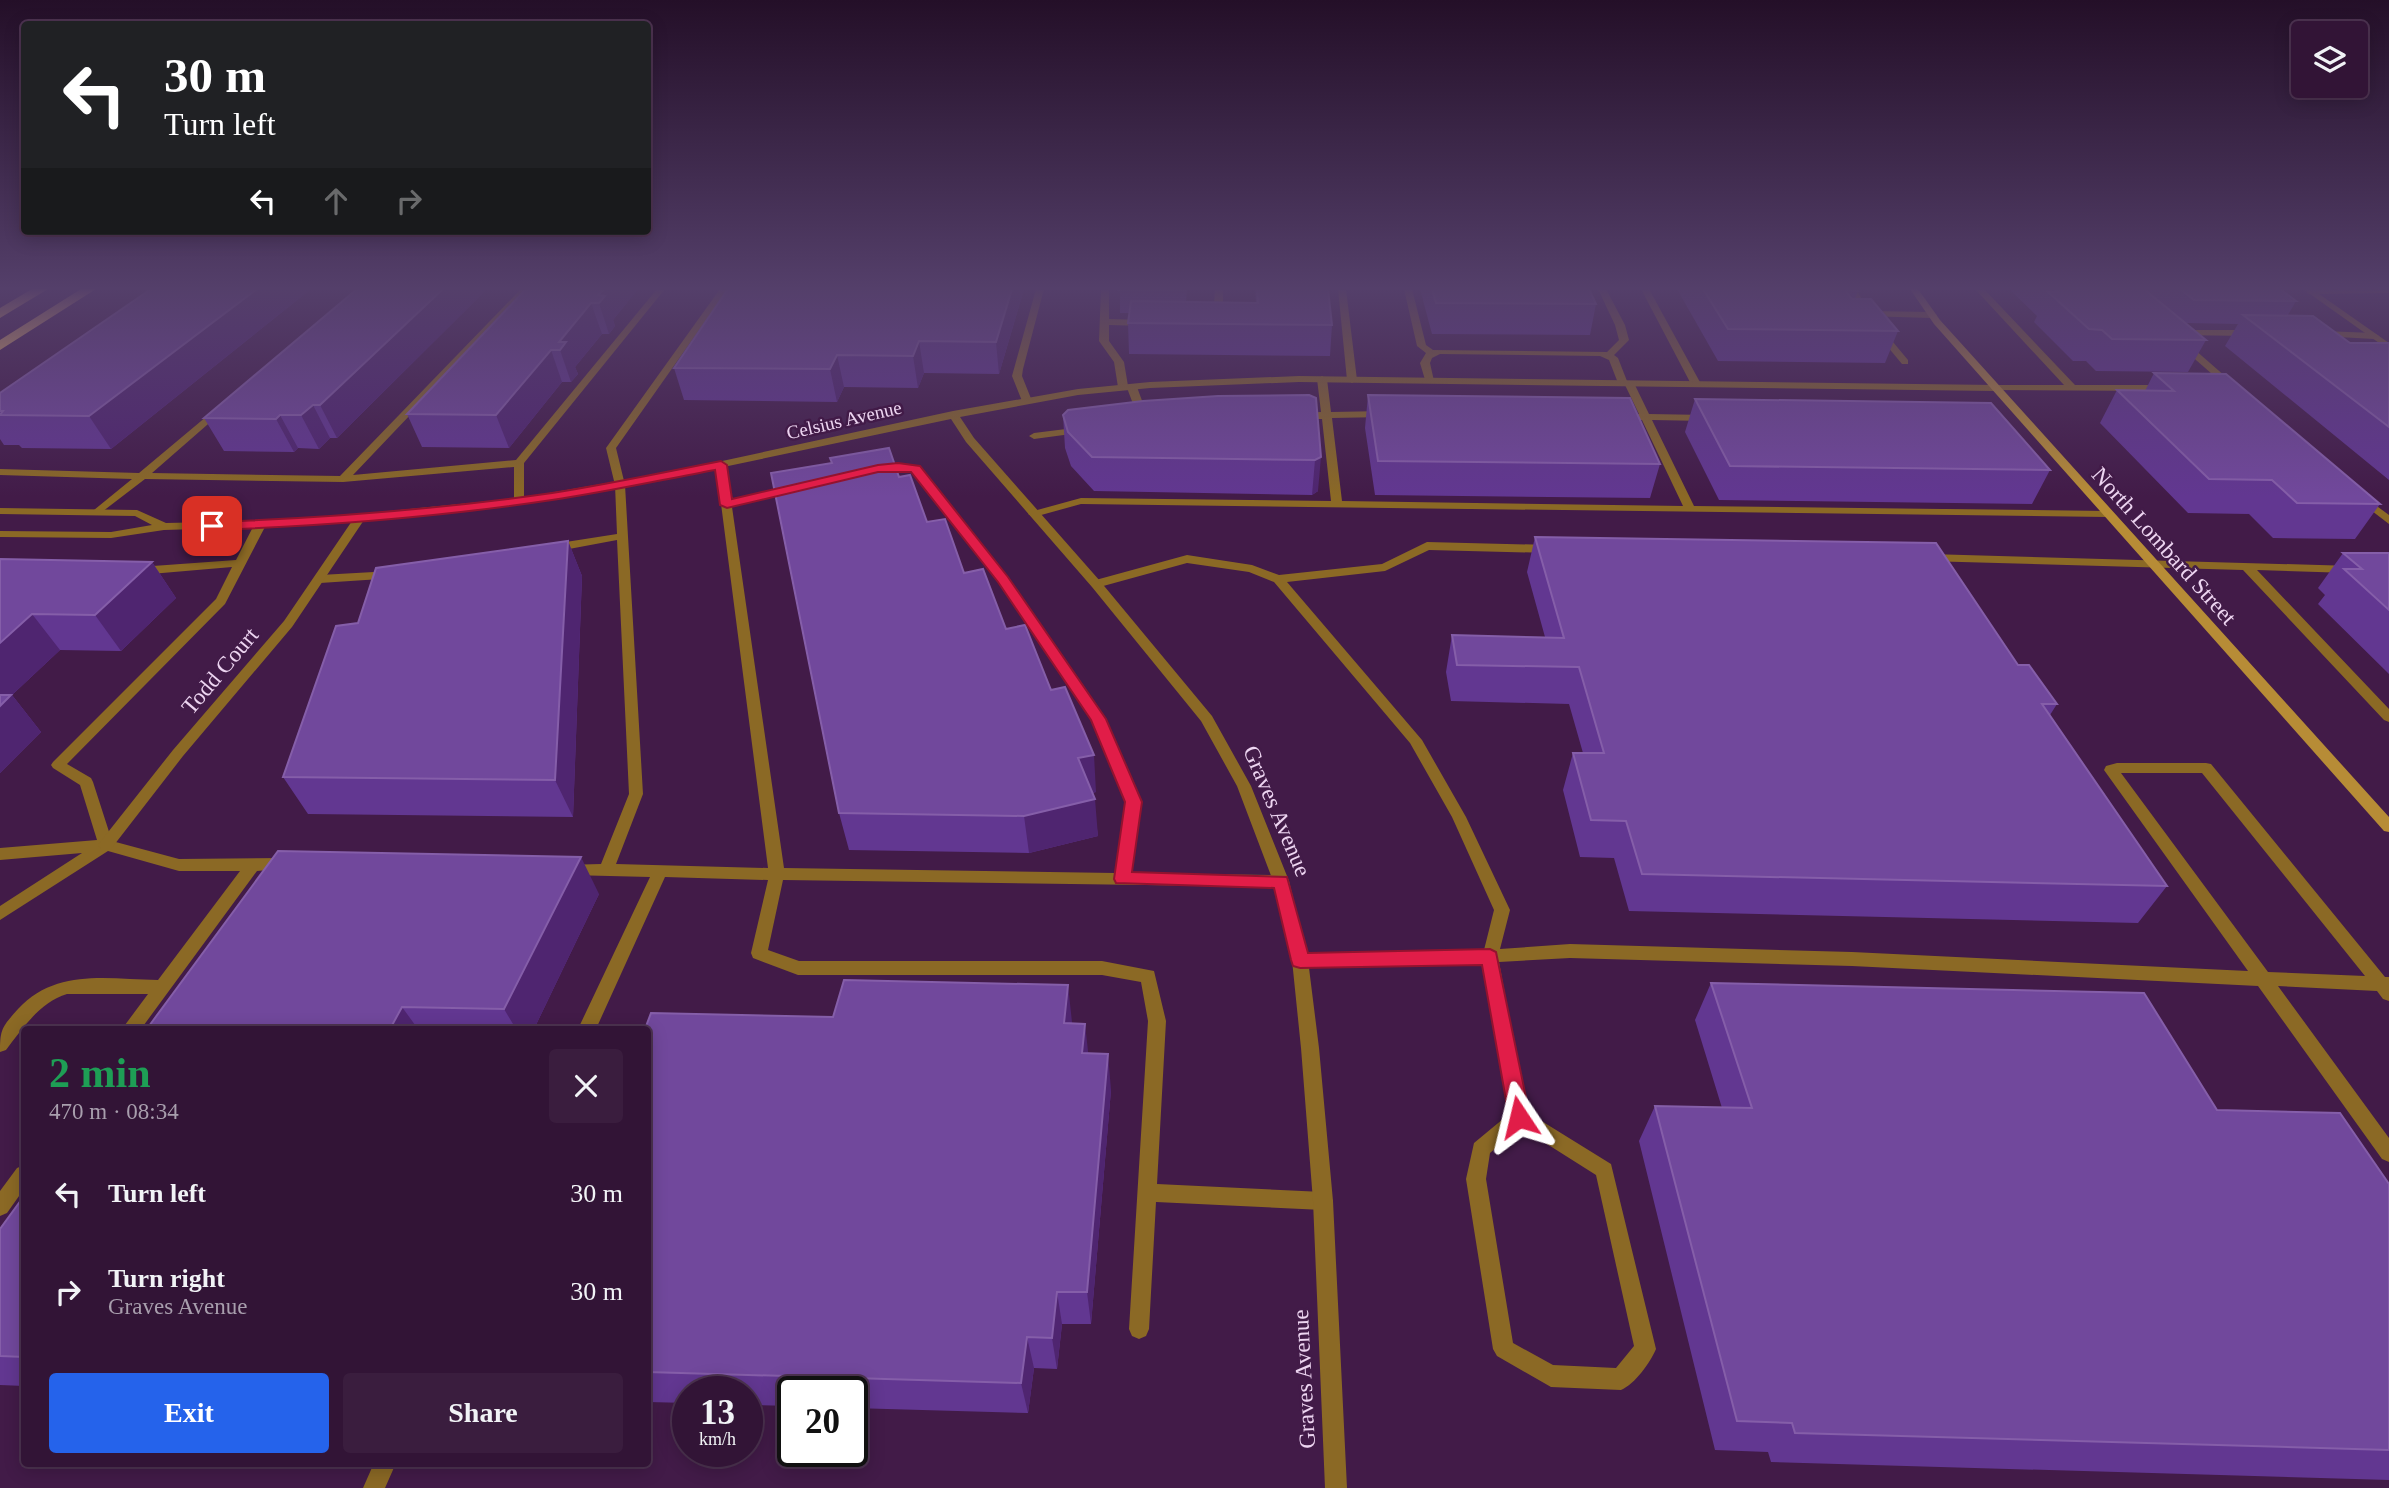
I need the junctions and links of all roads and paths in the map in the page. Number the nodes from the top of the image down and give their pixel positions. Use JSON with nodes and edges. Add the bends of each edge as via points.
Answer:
{"nodes":[{"id":1,"x":459,"y":358,"type":"edge"},
{"id":2,"x":604,"y":358,"type":"edge"},
{"id":3,"x":675,"y":358,"type":"edge"},
{"id":4,"x":1021,"y":358,"type":"edge"},
{"id":5,"x":1116,"y":358,"type":"edge"},
{"id":6,"x":1350,"y":358,"type":"edge"},
{"id":7,"x":1428,"y":358,"type":"edge"},
{"id":8,"x":1613,"y":358,"type":"edge"},
{"id":9,"x":1682,"y":358,"type":"edge"},
{"id":10,"x":1902,"y":358,"type":"edge"},
{"id":11,"x":1970,"y":358,"type":"edge"},
{"id":12,"x":2044,"y":358,"type":"edge"},
{"id":13,"x":2199,"y":358,"type":"edge"},
{"id":14,"x":1905,"y":362,"type":"dead end"},
{"id":15,"x":1322,"y":379,"type":"junction"},
{"id":16,"x":1352,"y":380,"type":"junction"},
{"id":17,"x":1429,"y":381,"type":"junction"},
{"id":18,"x":1626,"y":383,"type":"junction"},
{"id":19,"x":1696,"y":384,"type":"junction"},
{"id":20,"x":1127,"y":387,"type":"junction"},
{"id":21,"x":2071,"y":387,"type":"junction"},
{"id":22,"x":1996,"y":388,"type":"junction"},
{"id":23,"x":2179,"y":388,"type":"edge"},
{"id":24,"x":2219,"y":388,"type":"edge"},
{"id":25,"x":2233,"y":388,"type":"junction"},
{"id":26,"x":2243,"y":397,"type":"edge"},
{"id":27,"x":1027,"y":401,"type":"junction"},
{"id":28,"x":225,"y":405,"type":"edge"},
{"id":29,"x":953,"y":414,"type":"junction"},
{"id":30,"x":1398,"y":414,"type":"edge"},
{"id":31,"x":1326,"y":415,"type":"junction"},
{"id":32,"x":1604,"y":416,"type":"edge"},
{"id":33,"x":1287,"y":417,"type":"edge"},
{"id":34,"x":1645,"y":417,"type":"junction"},
{"id":35,"x":1714,"y":419,"type":"edge"},
{"id":36,"x":1157,"y":421,"type":"edge"},
{"id":37,"x":1144,"y":422,"type":"junction"},
{"id":38,"x":1131,"y":424,"type":"edge"},
{"id":39,"x":1089,"y":429,"type":"edge"},
{"id":40,"x":1034,"y":436,"type":"dead end"},
{"id":41,"x":519,"y":463,"type":"junction"},
{"id":42,"x":721,"y":465,"type":"junction"},
{"id":43,"x":0,"y":472,"type":"edge"},
{"id":44,"x":865,"y":472,"type":"edge"},
{"id":45,"x":142,"y":476,"type":"junction"},
{"id":46,"x":342,"y":479,"type":"junction"},
{"id":47,"x":620,"y":485,"type":"junction"},
{"id":48,"x":802,"y":487,"type":"edge"},
{"id":49,"x":2358,"y":494,"type":"edge"},
{"id":50,"x":520,"y":501,"type":"junction"},
{"id":51,"x":727,"y":505,"type":"junction"},
{"id":52,"x":1337,"y":505,"type":"junction"},
{"id":53,"x":1690,"y":509,"type":"junction"},
{"id":54,"x":0,"y":511,"type":"edge"},
{"id":55,"x":98,"y":512,"type":"junction"},
{"id":56,"x":1034,"y":514,"type":"junction"},
{"id":57,"x":2107,"y":514,"type":"junction"},
{"id":58,"x":360,"y":518,"type":"junction"},
{"id":59,"x":2389,"y":521,"type":"edge"},
{"id":60,"x":260,"y":525,"type":"junction"},
{"id":61,"x":163,"y":527,"type":"junction"},
{"id":62,"x":0,"y":534,"type":"edge"},
{"id":63,"x":623,"y":536,"type":"junction"},
{"id":64,"x":545,"y":550,"type":"edge"},
{"id":65,"x":1566,"y":550,"type":"edge"},
{"id":66,"x":1912,"y":558,"type":"edge"},
{"id":67,"x":239,"y":563,"type":"junction"},
{"id":68,"x":2152,"y":565,"type":"junction"},
{"id":69,"x":2247,"y":566,"type":"junction"},
{"id":70,"x":2363,"y":569,"type":"edge"},
{"id":71,"x":124,"y":570,"type":"edge"},
{"id":72,"x":402,"y":574,"type":"edge"},
{"id":73,"x":320,"y":579,"type":"junction"},
{"id":74,"x":1279,"y":579,"type":"junction"},
{"id":75,"x":1096,"y":584,"type":"junction"},
{"id":76,"x":2389,"y":717,"type":"edge"},
{"id":77,"x":2389,"y":828,"type":"edge"},
{"id":78,"x":106,"y":845,"type":"junction"},
{"id":79,"x":0,"y":854,"type":"edge"},
{"id":80,"x":253,"y":864,"type":"junction"},
{"id":81,"x":303,"y":864,"type":"edge"},
{"id":82,"x":551,"y":869,"type":"edge"},
{"id":83,"x":606,"y":870,"type":"junction"},
{"id":84,"x":660,"y":871,"type":"junction"},
{"id":85,"x":776,"y":874,"type":"junction"},
{"id":86,"x":1122,"y":879,"type":"junction"},
{"id":87,"x":1281,"y":881,"type":"junction"},
{"id":88,"x":0,"y":914,"type":"edge"},
{"id":89,"x":1490,"y":957,"type":"junction"},
{"id":90,"x":1300,"y":960,"type":"junction"},
{"id":91,"x":2263,"y":979,"type":"junction"},
{"id":92,"x":163,"y":987,"type":"junction"},
{"id":93,"x":2386,"y":987,"type":"edge"},
{"id":94,"x":133,"y":1026,"type":"edge"},
{"id":95,"x":588,"y":1026,"type":"edge"},
{"id":96,"x":0,"y":1045,"type":"edge"},
{"id":97,"x":1519,"y":1117,"type":"junction"},
{"id":98,"x":2389,"y":1153,"type":"edge"},
{"id":99,"x":21,"y":1178,"type":"edge"},
{"id":100,"x":1146,"y":1193,"type":"junction"},
{"id":101,"x":1323,"y":1201,"type":"junction"},
{"id":102,"x":0,"y":1207,"type":"edge"},
{"id":103,"x":1139,"y":1329,"type":"dead end"},
{"id":104,"x":383,"y":1467,"type":"edge"},
{"id":105,"x":373,"y":1488,"type":"edge"},
{"id":106,"x":1336,"y":1488,"type":"edge"}],
"edges":[{"from":1,"to":46,"type":"street"},
{"from":2,"to":41,"type":"street"},
{"from":3,"to":47,"type":"street","via":[[611,448]]},
{"from":4,"to":27,"type":"street","via":[[1017,376]]},
{"from":5,"to":20,"type":"street"},
{"from":6,"to":16,"type":"street"},
{"from":7,"to":17,"type":"street"},
{"from":8,"to":18,"type":"street"},
{"from":9,"to":19,"type":"street"},
{"from":10,"to":14,"type":"street"},
{"from":11,"to":22,"type":"street","name":"North Lombard Street"},
{"from":12,"to":21,"type":"street"},
{"from":13,"to":25,"type":"street"},
{"from":15,"to":16,"type":"street","name":"Celsius Avenue"},
{"from":15,"to":20,"type":"street","name":"Celsius Avenue"},
{"from":15,"to":31,"type":"street"},
{"from":16,"to":17,"type":"street","name":"Celsius Avenue"},
{"from":17,"to":18,"type":"street","name":"Celsius Avenue"},
{"from":18,"to":19,"type":"street","name":"Celsius Avenue"},
{"from":18,"to":34,"type":"street"},
{"from":19,"to":22,"type":"street","name":"Celsius Avenue"},
{"from":20,"to":27,"type":"street","name":"Celsius Avenue"},
{"from":20,"to":37,"type":"street"},
{"from":21,"to":22,"type":"street","name":"Celsius Avenue"},
{"from":21,"to":23,"type":"street","name":"Celsius Avenue"},
{"from":22,"to":57,"type":"street","name":"North Lombard Street"},
{"from":24,"to":25,"type":"street"},
{"from":25,"to":26,"type":"street"},
{"from":27,"to":29,"type":"street","name":"Celsius Avenue"},
{"from":28,"to":45,"type":"street"},
{"from":29,"to":42,"type":"street","name":"Celsius Avenue"},
{"from":29,"to":56,"type":"street","name":"Graves Avenue"},
{"from":30,"to":31,"type":"street"},
{"from":31,"to":33,"type":"street"},
{"from":31,"to":52,"type":"street"},
{"from":32,"to":34,"type":"street"},
{"from":34,"to":35,"type":"street"},
{"from":34,"to":53,"type":"street"},
{"from":36,"to":37,"type":"street"},
{"from":37,"to":38,"type":"street"},
{"from":39,"to":40,"type":"street"},
{"from":41,"to":46,"type":"street"},
{"from":41,"to":50,"type":"street"},
{"from":42,"to":47,"type":"street","name":"Celsius Avenue"},
{"from":42,"to":51,"type":"street"},
{"from":43,"to":45,"type":"street"},
{"from":44,"to":86,"type":"street","via":[[898,466],[915,469],[1003,580],[1098,719],[1133,802]]},
{"from":45,"to":46,"type":"street"},
{"from":45,"to":55,"type":"street"},
{"from":47,"to":50,"type":"street","name":"Celsius Avenue"},
{"from":47,"to":63,"type":"street"},
{"from":48,"to":51,"type":"street"},
{"from":49,"to":59,"type":"street"},
{"from":50,"to":58,"type":"street","name":"Celsius Avenue"},
{"from":51,"to":85,"type":"street"},
{"from":52,"to":53,"type":"street"},
{"from":52,"to":56,"type":"street","via":[[1082,501]]},
{"from":53,"to":57,"type":"street"},
{"from":54,"to":55,"type":"street","name":"Celsius Avenue"},
{"from":55,"to":61,"type":"street","name":"Celsius Avenue","via":[[137,513]]},
{"from":56,"to":75,"type":"street","name":"Graves Avenue"},
{"from":57,"to":68,"type":"street","name":"North Lombard Street"},
{"from":58,"to":60,"type":"street","name":"Celsius Avenue"},
{"from":58,"to":73,"type":"street","name":"Todd Court"},
{"from":60,"to":61,"type":"street","name":"Celsius Avenue"},
{"from":60,"to":67,"type":"street"},
{"from":61,"to":62,"type":"street","name":"Celsius Avenue","via":[[111,535]]},
{"from":63,"to":64,"type":"street"},
{"from":63,"to":83,"type":"street","via":[[636,794]]},
{"from":65,"to":74,"type":"street","via":[[1427,546],[1385,566]]},
{"from":66,"to":68,"type":"street"},
{"from":67,"to":71,"type":"street"},
{"from":67,"to":78,"type":"street","via":[[221,601],[58,765],[86,782]]},
{"from":68,"to":69,"type":"street"},
{"from":68,"to":77,"type":"street","name":"North Lombard Street"},
{"from":69,"to":70,"type":"street"},
{"from":69,"to":76,"type":"street"},
{"from":72,"to":73,"type":"street"},
{"from":73,"to":78,"type":"street","name":"Todd Court"},
{"from":74,"to":75,"type":"street","via":[[1252,569],[1187,559]]},
{"from":74,"to":89,"type":"street","via":[[1415,740],[1453,806],[1502,910]]},
{"from":75,"to":87,"type":"street","name":"Graves Avenue","via":[[1207,719],[1244,786]]},
{"from":78,"to":79,"type":"street"},
{"from":78,"to":80,"type":"street","via":[[179,865]]},
{"from":78,"to":88,"type":"street","name":"Todd Court"},
{"from":80,"to":81,"type":"street"},
{"from":80,"to":92,"type":"street"},
{"from":82,"to":83,"type":"street"},
{"from":83,"to":84,"type":"street"},
{"from":84,"to":85,"type":"street"},
{"from":84,"to":95,"type":"street"},
{"from":85,"to":86,"type":"street"},
{"from":85,"to":100,"type":"street","via":[[759,953],[798,968],[1102,968],[1148,976],[1157,1021]]},
{"from":86,"to":87,"type":"street"},
{"from":87,"to":90,"type":"street","name":"Graves Avenue"},
{"from":89,"to":90,"type":"street"},
{"from":89,"to":91,"type":"street","via":[[1570,951],[1852,959]]},
{"from":89,"to":97,"type":"street"},
{"from":90,"to":101,"type":"street","name":"Graves Avenue"},
{"from":91,"to":93,"type":"street"},
{"from":91,"to":93,"type":"street","via":[[2110,770],[2206,768]]},
{"from":91,"to":98,"type":"street"},
{"from":92,"to":94,"type":"street"},
{"from":92,"to":96,"type":"street","via":[[61,987],[19,1018]]},
{"from":97,"to":97,"type":"street","via":[[1481,1149],[1476,1179],[1504,1349],[1552,1376],[1621,1379],[1645,1349],[1604,1170]]},
{"from":99,"to":102,"type":"street"},
{"from":100,"to":101,"type":"street"},
{"from":100,"to":103,"type":"street"},
{"from":101,"to":106,"type":"street","name":"Graves Avenue"},
{"from":104,"to":105,"type":"street"}]}
